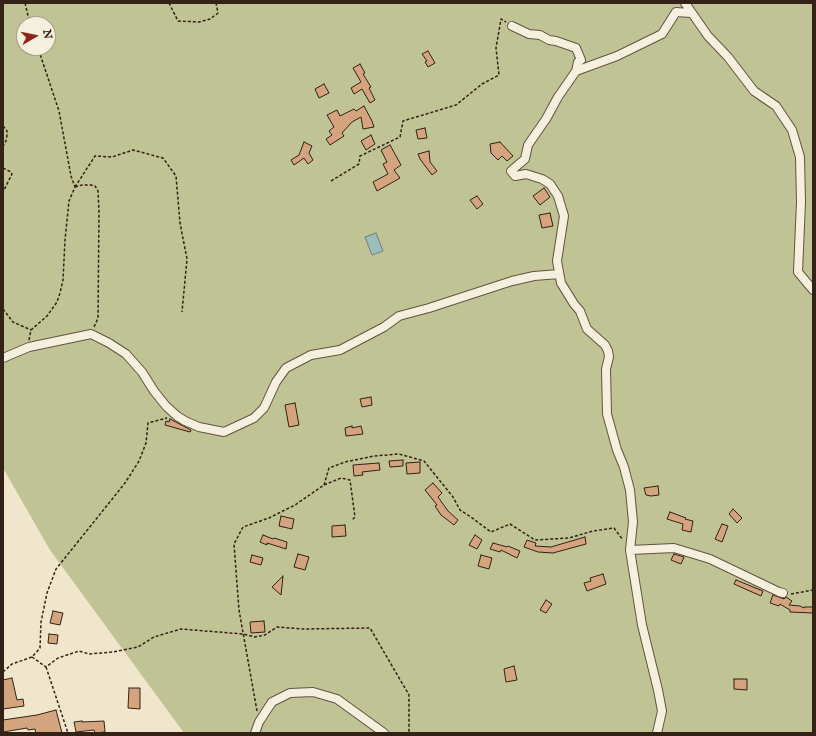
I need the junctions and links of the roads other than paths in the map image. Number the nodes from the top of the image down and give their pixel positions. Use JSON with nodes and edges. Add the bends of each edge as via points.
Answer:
{"nodes":[{"id":1,"x":685,"y":3,"type":"edge"},
{"id":2,"x":691,"y":13,"type":"junction"},
{"id":3,"x":512,"y":26,"type":"road end"},
{"id":4,"x":576,"y":71,"type":"junction"},
{"id":5,"x":560,"y":274,"type":"junction"},
{"id":6,"x":813,"y":290,"type":"edge"},
{"id":7,"x":3,"y":358,"type":"edge"},
{"id":8,"x":630,"y":550,"type":"junction"},
{"id":9,"x":783,"y":593,"type":"road end"},
{"id":10,"x":255,"y":733,"type":"edge"},
{"id":11,"x":384,"y":733,"type":"edge"},
{"id":12,"x":657,"y":733,"type":"edge"}],
"edges":[{"from":1,"to":2,"type":"street"},
{"from":2,"to":4,"type":"street","via":[[676,12],[662,34],[616,56]]},
{"from":2,"to":6,"type":"street","via":[[754,91],[776,106],[792,130],[800,157],[798,272]]},
{"from":3,"to":4,"type":"street","via":[[529,34],[540,35],[576,48],[581,60]]},
{"from":4,"to":5,"type":"street","via":[[528,145],[525,159],[511,171],[515,176],[526,174],[542,179],[550,184],[558,196],[564,216],[558,261]]},
{"from":5,"to":7,"type":"street","via":[[512,281],[399,316],[384,327],[340,350],[311,355],[286,368],[276,382],[264,408],[254,418],[224,432],[199,427],[177,416],[166,406],[126,354],[91,334],[27,348]]},
{"from":5,"to":8,"type":"street","via":[[561,283],[580,311],[587,329],[608,351],[607,414],[630,490],[633,522]]},
{"from":8,"to":9,"type":"street","via":[[674,548],[710,559]]},
{"from":8,"to":12,"type":"street","via":[[642,625],[662,711]]},
{"from":10,"to":11,"type":"street","via":[[272,702],[290,693],[312,692],[337,699]]}]}
